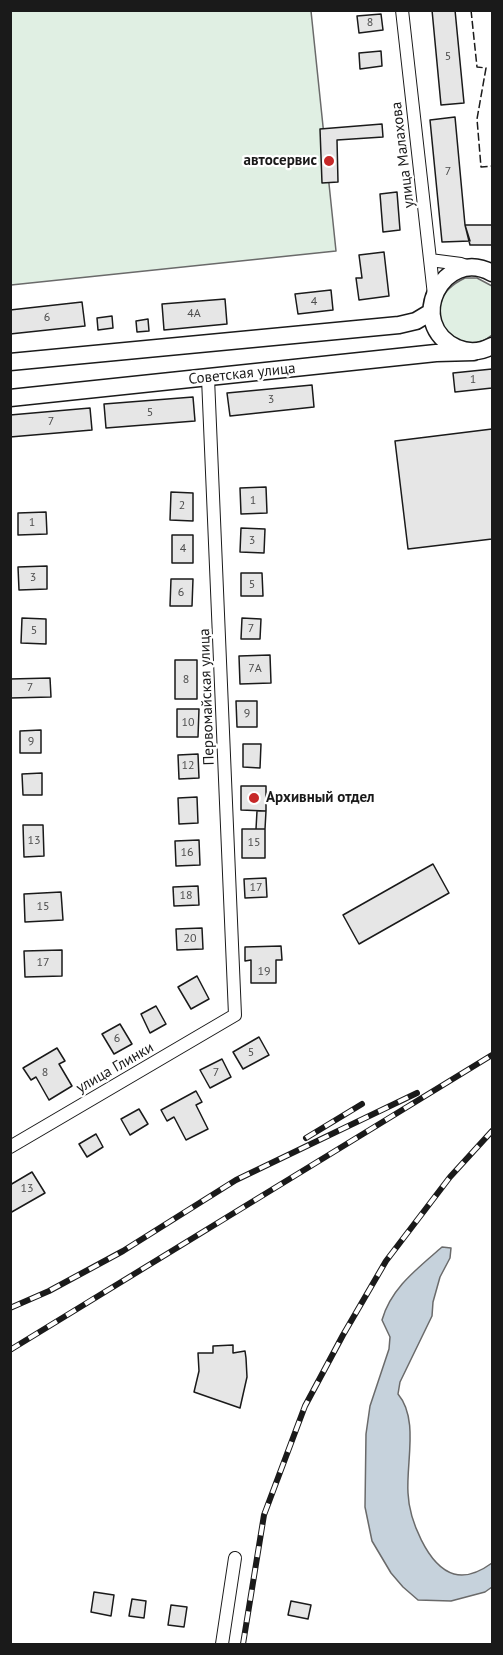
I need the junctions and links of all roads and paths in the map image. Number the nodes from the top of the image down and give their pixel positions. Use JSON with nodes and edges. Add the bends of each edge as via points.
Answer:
{"nodes":[{"id":1,"x":402,"y":10,"type":"edge"},
{"id":2,"x":430,"y":260,"type":"junction"},
{"id":3,"x":486,"y":270,"type":"edge"},
{"id":4,"x":434,"y":295,"type":"junction"},
{"id":5,"x":431,"y":312,"type":"junction"},
{"id":6,"x":492,"y":346,"type":"edge"},
{"id":7,"x":474,"y":352,"type":"junction"},
{"id":8,"x":10,"y":362,"type":"edge"},
{"id":9,"x":208,"y":378,"type":"junction"},
{"id":10,"x":10,"y":398,"type":"edge"},
{"id":11,"x":235,"y":1015,"type":"joint"},
{"id":12,"x":10,"y":1147,"type":"edge"},
{"id":13,"x":235,"y":1558,"type":"dead end"},
{"id":14,"x":222,"y":1644,"type":"edge"}],
"edges":[{"from":1,"to":2,"type":"street","name":"улица Малахова"},
{"from":2,"to":3,"type":"street"},
{"from":2,"to":4,"type":"street","name":"улица Малахова"},
{"from":3,"to":4,"type":"main road","via":[[461,269],[439,284]]},
{"from":4,"to":5,"type":"main road"},
{"from":5,"to":7,"type":"main road","via":[[435,327],[449,344]]},
{"from":5,"to":8,"type":"main road","via":[[399,325]]},
{"from":6,"to":7,"type":"main road","name":"Советская улица"},
{"from":7,"to":9,"type":"main road","name":"Советская улица","via":[[436,352]]},
{"from":9,"to":10,"type":"main road","name":"Советская улица"},
{"from":9,"to":11,"type":"street","name":"Первомайская улица"},
{"from":11,"to":12,"type":"street","name":"улица Глинки"},
{"from":13,"to":14,"type":"street"}]}
